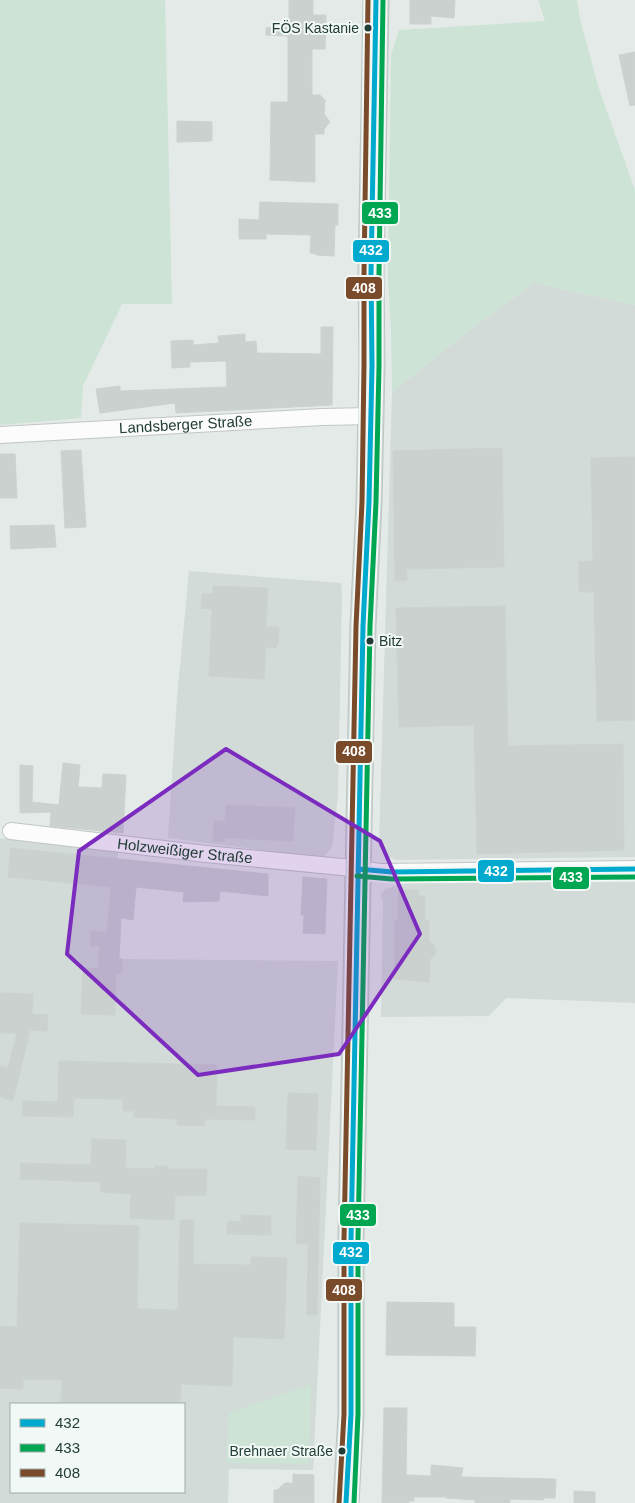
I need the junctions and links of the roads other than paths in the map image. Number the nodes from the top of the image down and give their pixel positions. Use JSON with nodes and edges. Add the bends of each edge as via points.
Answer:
{"nodes":[{"id":1,"x":376,"y":0,"type":"edge"},
{"id":2,"x":371,"y":416,"type":"junction"},
{"id":3,"x":0,"y":434,"type":"edge"},
{"id":4,"x":12,"y":831,"type":"dead end"},
{"id":5,"x":358,"y":869,"type":"junction"},
{"id":6,"x":635,"y":869,"type":"edge"},
{"id":7,"x":346,"y":1503,"type":"edge"}],
"edges":[{"from":1,"to":2,"type":"main road"},
{"from":2,"to":3,"type":"street","name":"Landsberger Straße"},
{"from":2,"to":5,"type":"main road"},
{"from":4,"to":5,"type":"street","name":"Holzweißiger Straße"},
{"from":5,"to":6,"type":"street","name":"Holzweißiger Straße","via":[[392,872]]},
{"from":5,"to":7,"type":"main road","via":[[351,1414]]}]}
